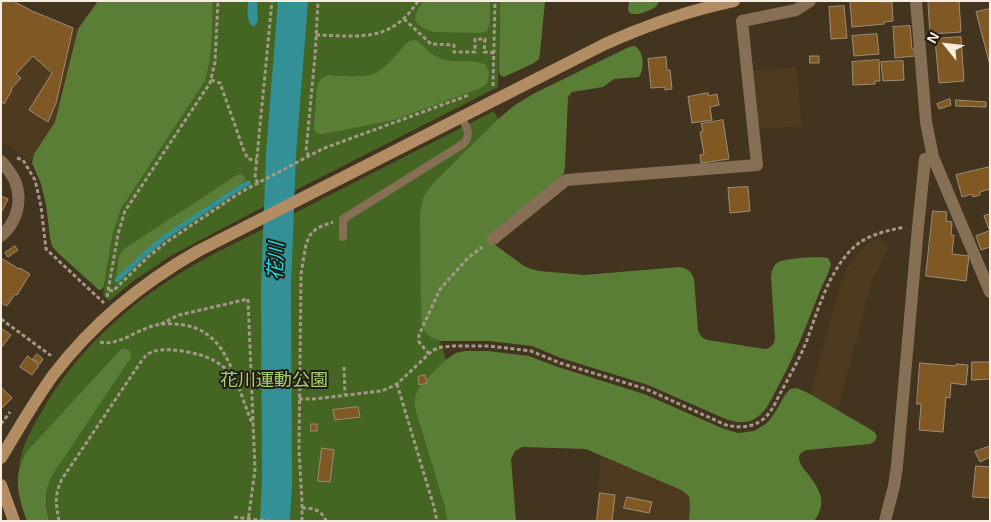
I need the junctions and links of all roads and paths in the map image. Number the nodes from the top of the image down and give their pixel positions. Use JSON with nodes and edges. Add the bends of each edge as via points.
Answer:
{"nodes":[{"id":1,"x":218,"y":1,"type":"edge"},
{"id":2,"x":272,"y":1,"type":"edge"},
{"id":3,"x":318,"y":1,"type":"edge"},
{"id":4,"x":418,"y":1,"type":"edge"},
{"id":5,"x":495,"y":1,"type":"edge"},
{"id":6,"x":734,"y":1,"type":"edge"},
{"id":7,"x":810,"y":1,"type":"edge"},
{"id":8,"x":916,"y":1,"type":"edge"},
{"id":9,"x":404,"y":19,"type":"junction"},
{"id":10,"x":316,"y":35,"type":"junction"},
{"id":11,"x":494,"y":53,"type":"junction"},
{"id":12,"x":211,"y":80,"type":"junction"},
{"id":13,"x":485,"y":90,"type":"dead end"},
{"id":14,"x":477,"y":92,"type":"dead end"},
{"id":15,"x":496,"y":92,"type":"junction"},
{"id":16,"x":462,"y":117,"type":"junction"},
{"id":17,"x":309,"y":156,"type":"junction"},
{"id":18,"x":933,"y":157,"type":"junction"},
{"id":19,"x":23,"y":160,"type":"dead end"},
{"id":20,"x":257,"y":160,"type":"junction"},
{"id":21,"x":1,"y":161,"type":"edge"},
{"id":22,"x":259,"y":183,"type":"junction"},
{"id":23,"x":343,"y":219,"type":"junction"},
{"id":24,"x":918,"y":227,"type":"junction"},
{"id":25,"x":1,"y":236,"type":"edge"},
{"id":26,"x":343,"y":237,"type":"dead end"},
{"id":27,"x":492,"y":239,"type":"joint"},
{"id":28,"x":109,"y":290,"type":"junction"},
{"id":29,"x":990,"y":292,"type":"edge"},
{"id":30,"x":1,"y":319,"type":"edge"},
{"id":31,"x":161,"y":324,"type":"junction"},
{"id":32,"x":123,"y":338,"type":"dead end"},
{"id":33,"x":429,"y":354,"type":"junction"},
{"id":34,"x":45,"y":363,"type":"dead end"},
{"id":35,"x":344,"y":367,"type":"dead end"},
{"id":36,"x":235,"y":377,"type":"junction"},
{"id":37,"x":397,"y":384,"type":"junction"},
{"id":38,"x":228,"y":391,"type":"dead end"},
{"id":39,"x":344,"y":395,"type":"junction"},
{"id":40,"x":299,"y":399,"type":"junction"},
{"id":41,"x":12,"y":409,"type":"dead end"},
{"id":42,"x":1,"y":424,"type":"edge"},
{"id":43,"x":253,"y":426,"type":"junction"},
{"id":44,"x":1,"y":458,"type":"edge"},
{"id":45,"x":1,"y":485,"type":"edge"},
{"id":46,"x":302,"y":508,"type":"junction"},
{"id":47,"x":234,"y":517,"type":"dead end"},
{"id":48,"x":249,"y":520,"type":"edge"},
{"id":49,"x":14,"y":521,"type":"edge"},
{"id":50,"x":59,"y":521,"type":"edge"},
{"id":51,"x":269,"y":521,"type":"edge"},
{"id":52,"x":302,"y":521,"type":"edge"},
{"id":53,"x":326,"y":521,"type":"edge"},
{"id":54,"x":437,"y":521,"type":"edge"},
{"id":55,"x":885,"y":521,"type":"edge"}],
"edges":[{"from":1,"to":12,"type":"path"},
{"from":2,"to":20,"type":"path"},
{"from":3,"to":10,"type":"path"},
{"from":4,"to":9,"type":"path"},
{"from":5,"to":11,"type":"path"},
{"from":6,"to":15,"type":"street","via":[[626,35]]},
{"from":7,"to":27,"type":"street","via":[[796,10],[742,21],[757,165],[566,180]]},
{"from":8,"to":18,"type":"street","via":[[926,122]]},
{"from":9,"to":10,"type":"path","via":[[394,27],[372,35]]},
{"from":9,"to":11,"type":"path","via":[[431,44],[454,45],[454,52],[475,52],[475,39],[485,39],[484,52]]},
{"from":10,"to":17,"type":"path","via":[[306,151]]},
{"from":11,"to":15,"type":"path"},
{"from":12,"to":20,"type":"path","via":[[220,83],[248,159]]},
{"from":12,"to":28,"type":"path","via":[[125,211]]},
{"from":13,"to":15,"type":"path"},
{"from":14,"to":17,"type":"path"},
{"from":15,"to":16,"type":"street"},
{"from":16,"to":23,"type":"lane","via":[[469,134],[463,144]]},
{"from":16,"to":44,"type":"street","via":[[198,251],[138,290],[74,349],[32,406]]},
{"from":17,"to":22,"type":"path"},
{"from":18,"to":24,"type":"street","via":[[925,159]]},
{"from":18,"to":29,"type":"street"},
{"from":19,"to":28,"type":"path","via":[[35,180],[46,249],[106,305]]},
{"from":20,"to":22,"type":"path","via":[[255,178]]},
{"from":21,"to":25,"type":"street","via":[[14,180],[18,206],[15,219]]},
{"from":22,"to":28,"type":"path","via":[[168,241],[113,291]]},
{"from":23,"to":26,"type":"lane"},
{"from":23,"to":40,"type":"path","via":[[317,228],[306,244],[300,286]]},
{"from":24,"to":33,"type":"path","via":[[906,226],[878,233],[864,239],[850,251],[826,290],[806,343],[782,390],[763,419],[752,426],[726,425],[646,389],[531,351],[452,346]]},
{"from":24,"to":55,"type":"street","via":[[897,466]]},
{"from":27,"to":33,"type":"path","via":[[468,258],[440,289],[419,335],[419,342]]},
{"from":30,"to":34,"type":"path","via":[[50,355]]},
{"from":31,"to":32,"type":"path"},
{"from":31,"to":36,"type":"path","via":[[187,326],[210,337],[227,357]]},
{"from":31,"to":43,"type":"path","via":[[179,315],[248,299]]},
{"from":33,"to":37,"type":"path"},
{"from":35,"to":39,"type":"path"},
{"from":36,"to":38,"type":"path"},
{"from":36,"to":43,"type":"path"},
{"from":36,"to":50,"type":"path","via":[[202,355],[164,350],[146,355],[62,479],[56,495]]},
{"from":37,"to":39,"type":"path","via":[[381,390]]},
{"from":37,"to":54,"type":"path"},
{"from":39,"to":40,"type":"path"},
{"from":40,"to":46,"type":"path"},
{"from":41,"to":42,"type":"path"},
{"from":43,"to":48,"type":"path","via":[[255,470]]},
{"from":45,"to":49,"type":"street"},
{"from":46,"to":52,"type":"path"},
{"from":46,"to":53,"type":"path","via":[[317,510]]},
{"from":47,"to":48,"type":"path"},
{"from":48,"to":51,"type":"path"}]}
